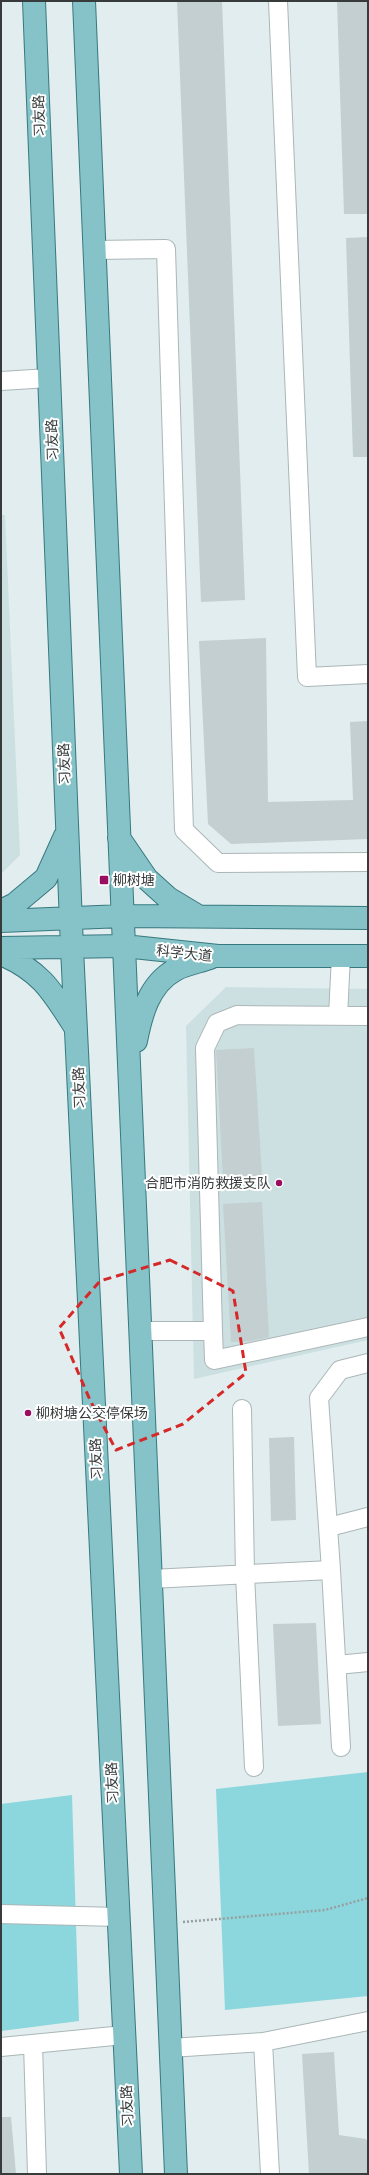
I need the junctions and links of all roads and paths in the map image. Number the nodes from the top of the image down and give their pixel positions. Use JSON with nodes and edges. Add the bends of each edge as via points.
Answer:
{"nodes":[{"id":1,"x":34,"y":1,"type":"edge"},
{"id":2,"x":84,"y":1,"type":"edge"},
{"id":3,"x":278,"y":1,"type":"edge"},
{"id":4,"x":94,"y":250,"type":"junction"},
{"id":5,"x":49,"y":378,"type":"junction"},
{"id":6,"x":1,"y":381,"type":"edge"},
{"id":7,"x":368,"y":674,"type":"edge"},
{"id":8,"x":67,"y":832,"type":"junction"},
{"id":9,"x":120,"y":838,"type":"junction"},
{"id":10,"x":368,"y":862,"type":"edge"},
{"id":11,"x":1,"y":911,"type":"edge"},
{"id":12,"x":123,"y":916,"type":"junction"},
{"id":13,"x":199,"y":916,"type":"junction"},
{"id":14,"x":368,"y":918,"type":"edge"},
{"id":15,"x":71,"y":919,"type":"junction"},
{"id":16,"x":1,"y":921,"type":"edge"},
{"id":17,"x":124,"y":946,"type":"junction"},
{"id":18,"x":1,"y":948,"type":"edge"},
{"id":19,"x":72,"y":948,"type":"junction"},
{"id":20,"x":1,"y":954,"type":"edge"},
{"id":21,"x":218,"y":956,"type":"junction"},
{"id":22,"x":341,"y":956,"type":"junction"},
{"id":23,"x":368,"y":956,"type":"edge"},
{"id":24,"x":338,"y":1016,"type":"junction"},
{"id":25,"x":368,"y":1016,"type":"edge"},
{"id":26,"x":76,"y":1028,"type":"junction"},
{"id":27,"x":129,"y":1072,"type":"junction"},
{"id":28,"x":368,"y":1327,"type":"edge"},
{"id":29,"x":140,"y":1331,"type":"junction"},
{"id":30,"x":213,"y":1331,"type":"junction"},
{"id":31,"x":368,"y":1363,"type":"edge"},
{"id":32,"x":242,"y":1409,"type":"dead end"},
{"id":33,"x":368,"y":1517,"type":"edge"},
{"id":34,"x":329,"y":1527,"type":"junction"},
{"id":35,"x":332,"y":1570,"type":"junction"},
{"id":36,"x":245,"y":1574,"type":"junction"},
{"id":37,"x":151,"y":1579,"type":"junction"},
{"id":38,"x":368,"y":1662,"type":"edge"},
{"id":39,"x":336,"y":1665,"type":"junction"},
{"id":40,"x":341,"y":1747,"type":"dead end"},
{"id":41,"x":254,"y":1767,"type":"dead end"},
{"id":42,"x":368,"y":1898,"type":"edge"},
{"id":43,"x":1,"y":1914,"type":"edge"},
{"id":44,"x":118,"y":1917,"type":"junction"},
{"id":45,"x":166,"y":1923,"type":"junction"},
{"id":46,"x":368,"y":2021,"type":"edge"},
{"id":47,"x":124,"y":2035,"type":"junction"},
{"id":48,"x":263,"y":2042,"type":"junction"},
{"id":49,"x":33,"y":2044,"type":"junction"},
{"id":50,"x":1,"y":2047,"type":"edge"},
{"id":51,"x":170,"y":2048,"type":"junction"},
{"id":52,"x":37,"y":2174,"type":"edge"},
{"id":53,"x":131,"y":2174,"type":"edge"},
{"id":54,"x":176,"y":2174,"type":"edge"},
{"id":55,"x":270,"y":2174,"type":"edge"}],
"edges":[{"from":1,"to":5,"type":"main road","name":"习友路"},
{"from":2,"to":4,"type":"main road"},
{"from":3,"to":7,"type":"street","via":[[307,677]]},
{"from":4,"to":9,"type":"main road"},
{"from":4,"to":10,"type":"street","via":[[166,249],[184,830],[218,863]]},
{"from":5,"to":6,"type":"street"},
{"from":5,"to":8,"type":"main road","name":"习友路"},
{"from":8,"to":11,"type":"main road","via":[[46,878],[20,900]]},
{"from":8,"to":15,"type":"main road","name":"习友路"},
{"from":9,"to":12,"type":"main road"},
{"from":9,"to":13,"type":"main road","via":[[147,879],[168,898]]},
{"from":12,"to":13,"type":"main road"},
{"from":12,"to":15,"type":"main road"},
{"from":12,"to":17,"type":"main road"},
{"from":13,"to":14,"type":"main road"},
{"from":15,"to":16,"type":"main road"},
{"from":15,"to":19,"type":"main road","name":"习友路"},
{"from":17,"to":19,"type":"main road","name":"科学大道"},
{"from":17,"to":21,"type":"main road","name":"科学大道"},
{"from":17,"to":27,"type":"main road"},
{"from":18,"to":19,"type":"main road","name":"科学大道"},
{"from":19,"to":26,"type":"main road","name":"习友路"},
{"from":20,"to":26,"type":"main road","via":[[22,963],[50,988]]},
{"from":21,"to":22,"type":"main road","name":"科学大道"},
{"from":21,"to":27,"type":"main road","via":[[175,970],[162,979],[143,1009]]},
{"from":22,"to":23,"type":"main road","name":"科学大道"},
{"from":22,"to":24,"type":"street"},
{"from":24,"to":25,"type":"street"},
{"from":24,"to":30,"type":"street","via":[[236,1015],[217,1023],[205,1048]]},
{"from":26,"to":44,"type":"main road","name":"习友路"},
{"from":27,"to":29,"type":"main road"},
{"from":28,"to":30,"type":"street","via":[[214,1360]]},
{"from":29,"to":30,"type":"street"},
{"from":29,"to":37,"type":"main road"},
{"from":31,"to":34,"type":"street","via":[[340,1370],[320,1398]]},
{"from":32,"to":36,"type":"street"},
{"from":33,"to":34,"type":"street"},
{"from":34,"to":35,"type":"street"},
{"from":35,"to":36,"type":"street"},
{"from":35,"to":39,"type":"street"},
{"from":36,"to":37,"type":"street"},
{"from":36,"to":41,"type":"street"},
{"from":37,"to":45,"type":"main road"},
{"from":38,"to":39,"type":"street"},
{"from":39,"to":40,"type":"street"},
{"from":42,"to":45,"type":"path","via":[[325,1910]]},
{"from":43,"to":44,"type":"street"},
{"from":44,"to":47,"type":"main road","name":"习友路"},
{"from":45,"to":51,"type":"main road"},
{"from":46,"to":48,"type":"street"},
{"from":47,"to":49,"type":"street"},
{"from":47,"to":53,"type":"main road","name":"习友路"},
{"from":48,"to":51,"type":"street"},
{"from":48,"to":55,"type":"street"},
{"from":49,"to":50,"type":"street"},
{"from":49,"to":52,"type":"street"},
{"from":51,"to":54,"type":"main road"}]}
